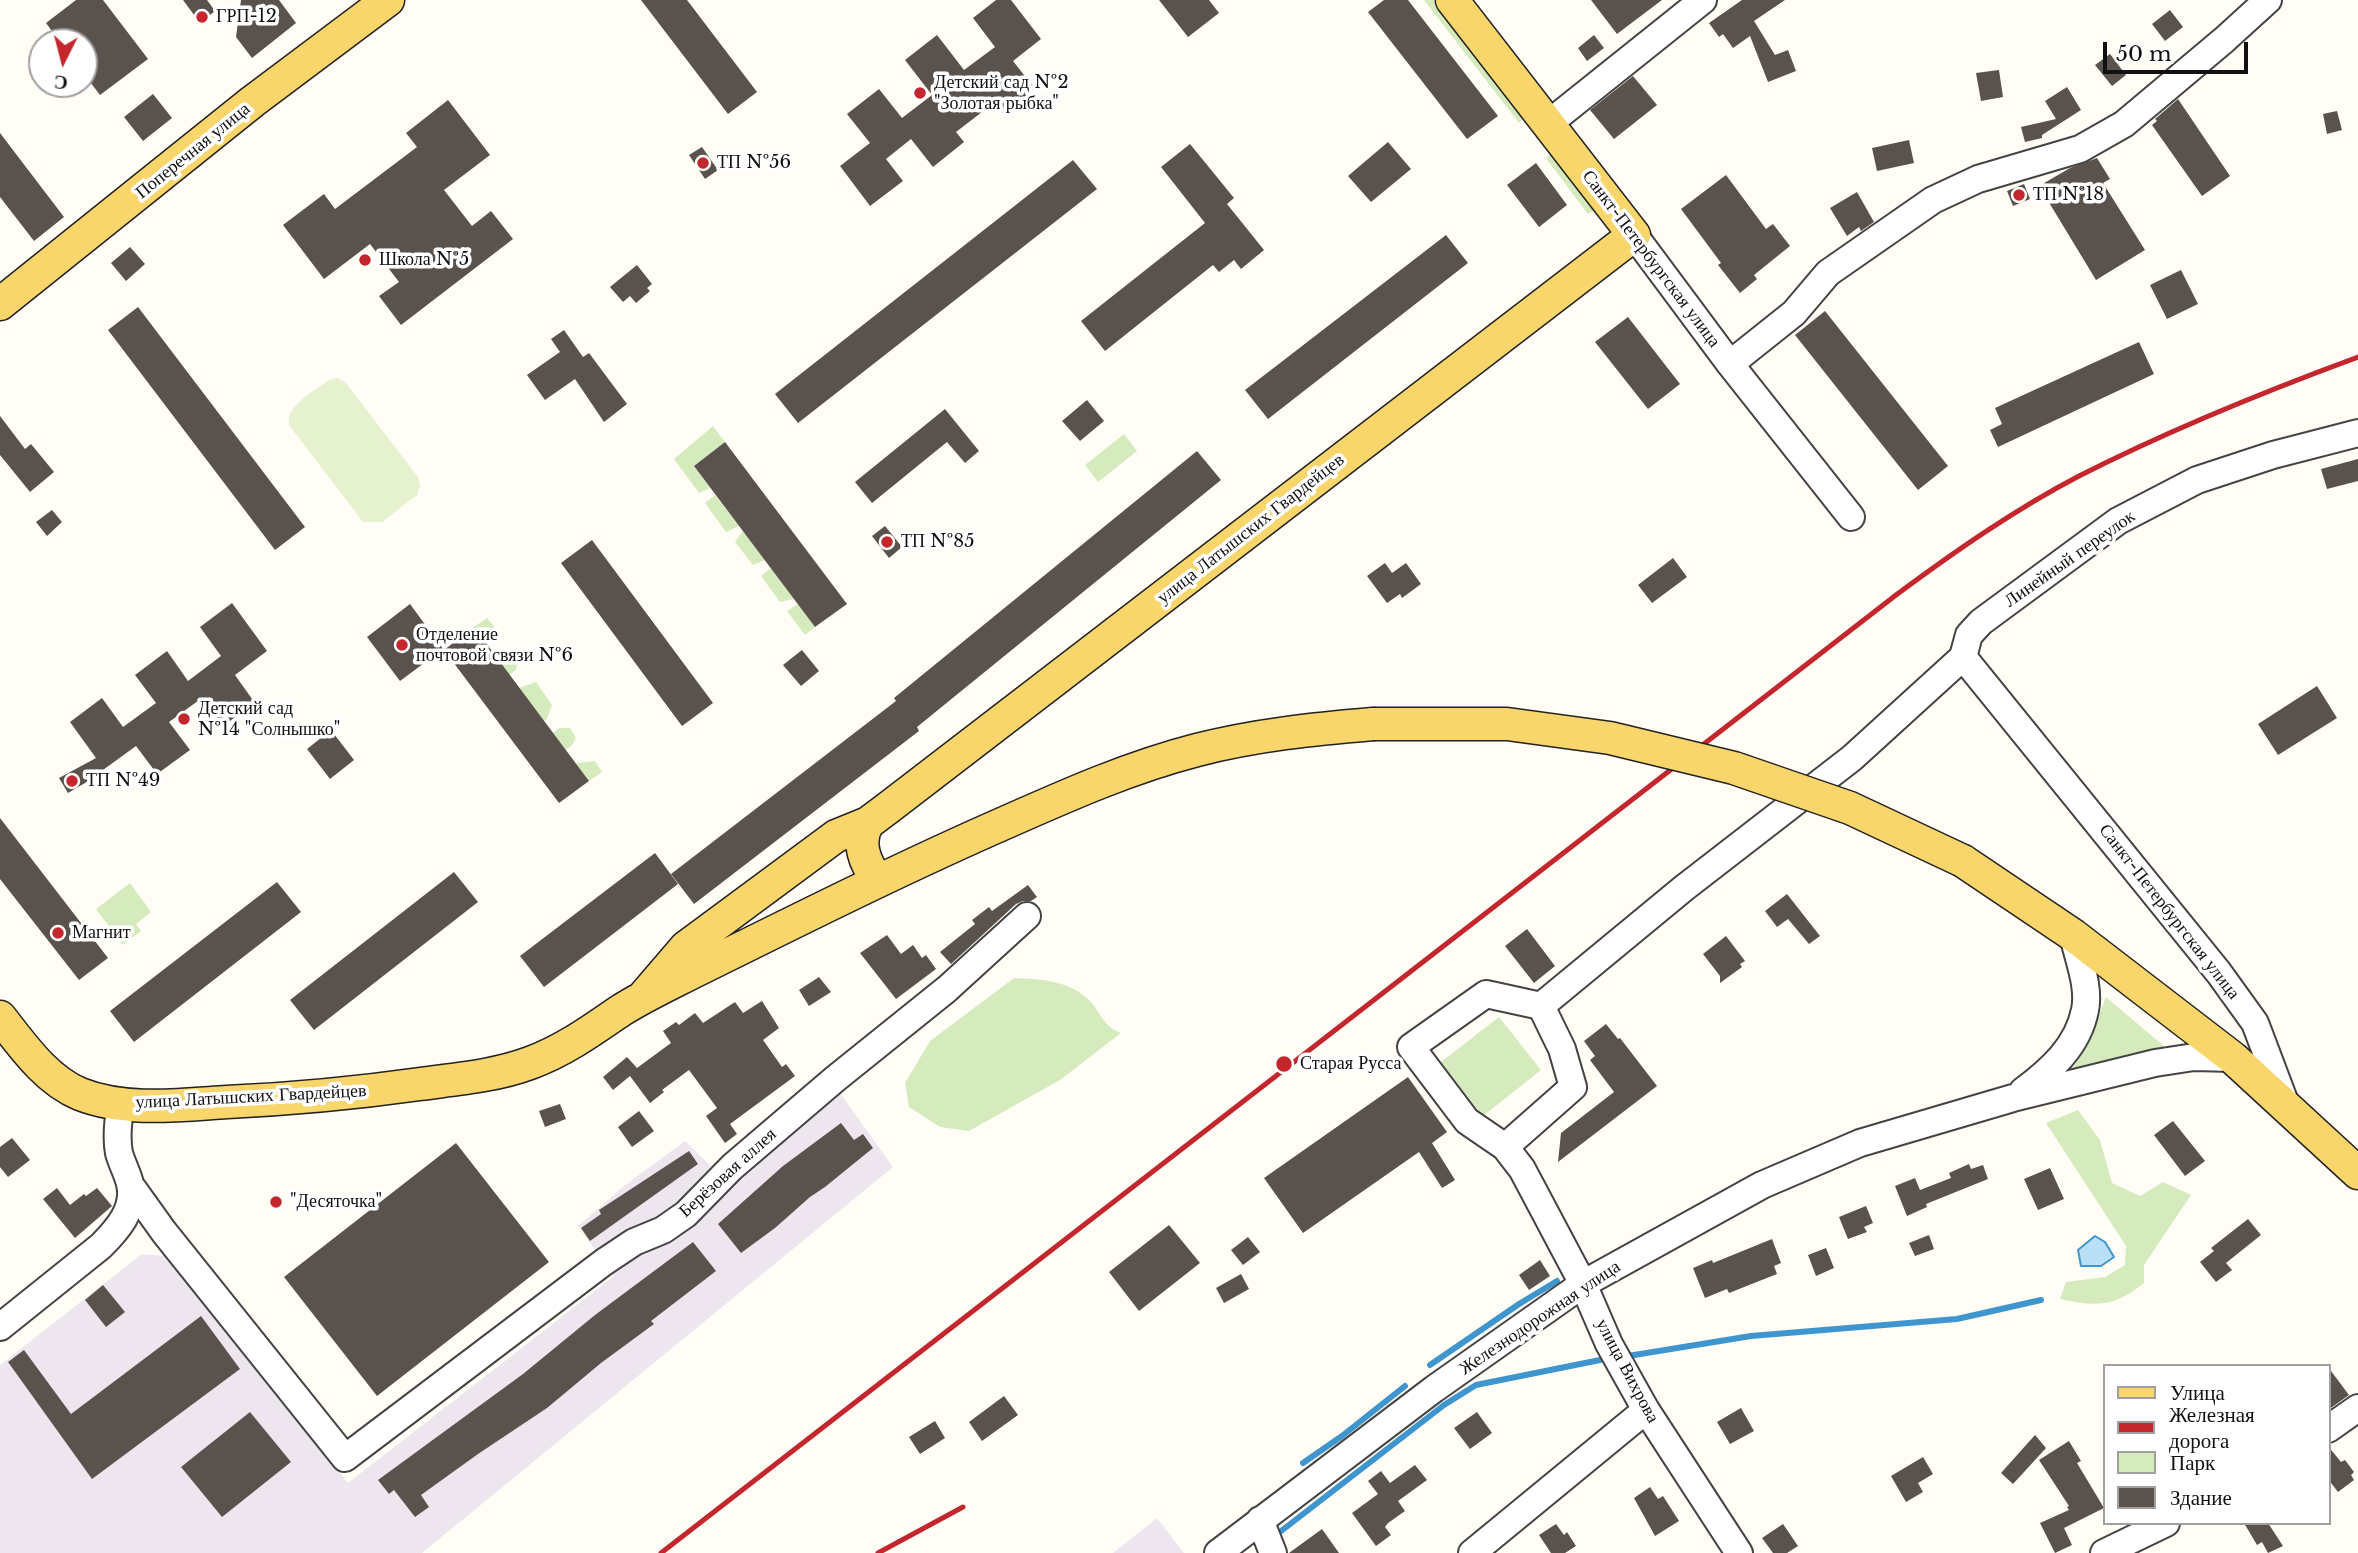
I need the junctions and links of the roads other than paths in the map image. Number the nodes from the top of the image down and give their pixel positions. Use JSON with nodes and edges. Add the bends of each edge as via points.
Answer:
{"nodes":[{"id":1,"x":1452,"y":0,"type":"edge"},
{"id":2,"x":1703,"y":0,"type":"edge"},
{"id":3,"x":2268,"y":0,"type":"edge"},
{"id":4,"x":369,"y":6,"type":"edge"},
{"id":5,"x":1548,"y":124,"type":"junction"},
{"id":6,"x":1634,"y":234,"type":"junction"},
{"id":7,"x":0,"y":304,"type":"edge"},
{"id":8,"x":1730,"y":364,"type":"junction"},
{"id":9,"x":2358,"y":433,"type":"edge"},
{"id":10,"x":1851,"y":517,"type":"dead end"},
{"id":11,"x":1963,"y":657,"type":"junction"},
{"id":12,"x":868,"y":822,"type":"junction"},
{"id":13,"x":878,"y":880,"type":"junction"},
{"id":14,"x":1027,"y":916,"type":"dead end"},
{"id":15,"x":2073,"y":935,"type":"junction"},
{"id":16,"x":644,"y":996,"type":"junction"},
{"id":17,"x":1541,"y":1006,"type":"junction"},
{"id":18,"x":0,"y":1017,"type":"edge"},
{"id":19,"x":2233,"y":1058,"type":"junction"},
{"id":20,"x":2013,"y":1098,"type":"junction"},
{"id":21,"x":121,"y":1104,"type":"junction"},
{"id":22,"x":2286,"y":1105,"type":"junction"},
{"id":23,"x":1505,"y":1147,"type":"junction"},
{"id":24,"x":2358,"y":1173,"type":"edge"},
{"id":25,"x":131,"y":1186,"type":"junction"},
{"id":26,"x":1583,"y":1284,"type":"junction"},
{"id":27,"x":0,"y":1327,"type":"edge"},
{"id":28,"x":2358,"y":1408,"type":"edge"},
{"id":29,"x":1646,"y":1410,"type":"junction"},
{"id":30,"x":2330,"y":1428,"type":"edge"},
{"id":31,"x":345,"y":1458,"type":"joint"},
{"id":32,"x":1260,"y":1520,"type":"junction"},
{"id":33,"x":2162,"y":1525,"type":"edge"},
{"id":34,"x":1217,"y":1553,"type":"edge"},
{"id":35,"x":1273,"y":1553,"type":"edge"},
{"id":36,"x":1472,"y":1553,"type":"edge"},
{"id":37,"x":1740,"y":1553,"type":"edge"},
{"id":38,"x":2104,"y":1553,"type":"edge"}],
"edges":[{"from":1,"to":5,"type":"main road","name":"Санкт-Петербургская улица"},
{"from":2,"to":5,"type":"street"},
{"from":3,"to":8,"type":"street","via":[[2124,124],[2080,149],[1978,179],[1933,200],[1828,273],[1794,313]]},
{"from":4,"to":7,"type":"main road","name":"Поперечная улица"},
{"from":5,"to":6,"type":"main road","name":"Санкт-Петербургская улица"},
{"from":6,"to":8,"type":"street","name":"Санкт-Петербургская улица"},
{"from":6,"to":12,"type":"main road","name":"улица Латышских Гвардейцев"},
{"from":8,"to":10,"type":"street","name":"Санкт-Петербургская улица"},
{"from":9,"to":11,"type":"street","name":"Линейный переулок","via":[[2197,480],[2118,521],[1981,622],[1969,635]]},
{"from":11,"to":17,"type":"street","via":[[1852,758]]},
{"from":11,"to":22,"type":"street","name":"Санкт-Петербургская улица","via":[[2219,973],[2255,1023]]},
{"from":12,"to":13,"type":"main road","via":[[862,836],[864,857]]},
{"from":12,"to":16,"type":"main road","name":"улица Латышских Гвардейцев","via":[[836,836],[686,947]]},
{"from":13,"to":15,"type":"main road","bridge":true,"via":[[1140,766],[1245,739],[1373,724],[1507,724],[1610,738],[1734,768],[1850,808],[1963,861]]},
{"from":13,"to":16,"type":"main road"},
{"from":14,"to":31,"type":"street","name":"Берёзовая аллея","via":[[947,989],[743,1158],[687,1214],[604,1262]]},
{"from":15,"to":19,"type":"main road"},
{"from":15,"to":20,"type":"street","via":[[2085,986],[2085,1009],[2073,1042],[2050,1071]]},
{"from":16,"to":21,"type":"main road","name":"улица Латышских Гвардейцев","via":[[567,1046],[501,1072],[297,1098]]},
{"from":17,"to":23,"type":"street","via":[[1562,1049],[1573,1087]]},
{"from":17,"to":23,"type":"street","via":[[1486,994],[1411,1047],[1467,1121]]},
{"from":18,"to":21,"type":"main road","via":[[49,1074],[76,1092]]},
{"from":19,"to":20,"type":"street","name":"Железнодорожная улица","via":[[2155,1063]]},
{"from":19,"to":22,"type":"main road"},
{"from":20,"to":26,"type":"street","name":"Железнодорожная улица","via":[[1860,1143],[1762,1185]]},
{"from":21,"to":25,"type":"street","name":"улица Латышских Гвардейцев","via":[[119,1152]]},
{"from":22,"to":24,"type":"main road","name":"Санкт-Петербургская улица"},
{"from":23,"to":26,"type":"street","name":"улица Вихрова","via":[[1522,1169]]},
{"from":25,"to":27,"type":"street","via":[[130,1205],[116,1231]]},
{"from":25,"to":31,"type":"street","name":"улица Латышских Гвардейцев"},
{"from":26,"to":29,"type":"street","name":"улица Вихрова","via":[[1609,1344]]},
{"from":26,"to":32,"type":"street","name":"Железнодорожная улица"},
{"from":28,"to":30,"type":"street"},
{"from":29,"to":36,"type":"street"},
{"from":29,"to":37,"type":"street","name":"улица Вихрова"},
{"from":32,"to":34,"type":"street","name":"Железнодорожная улица"},
{"from":32,"to":35,"type":"street"},
{"from":33,"to":38,"type":"street"}]}
